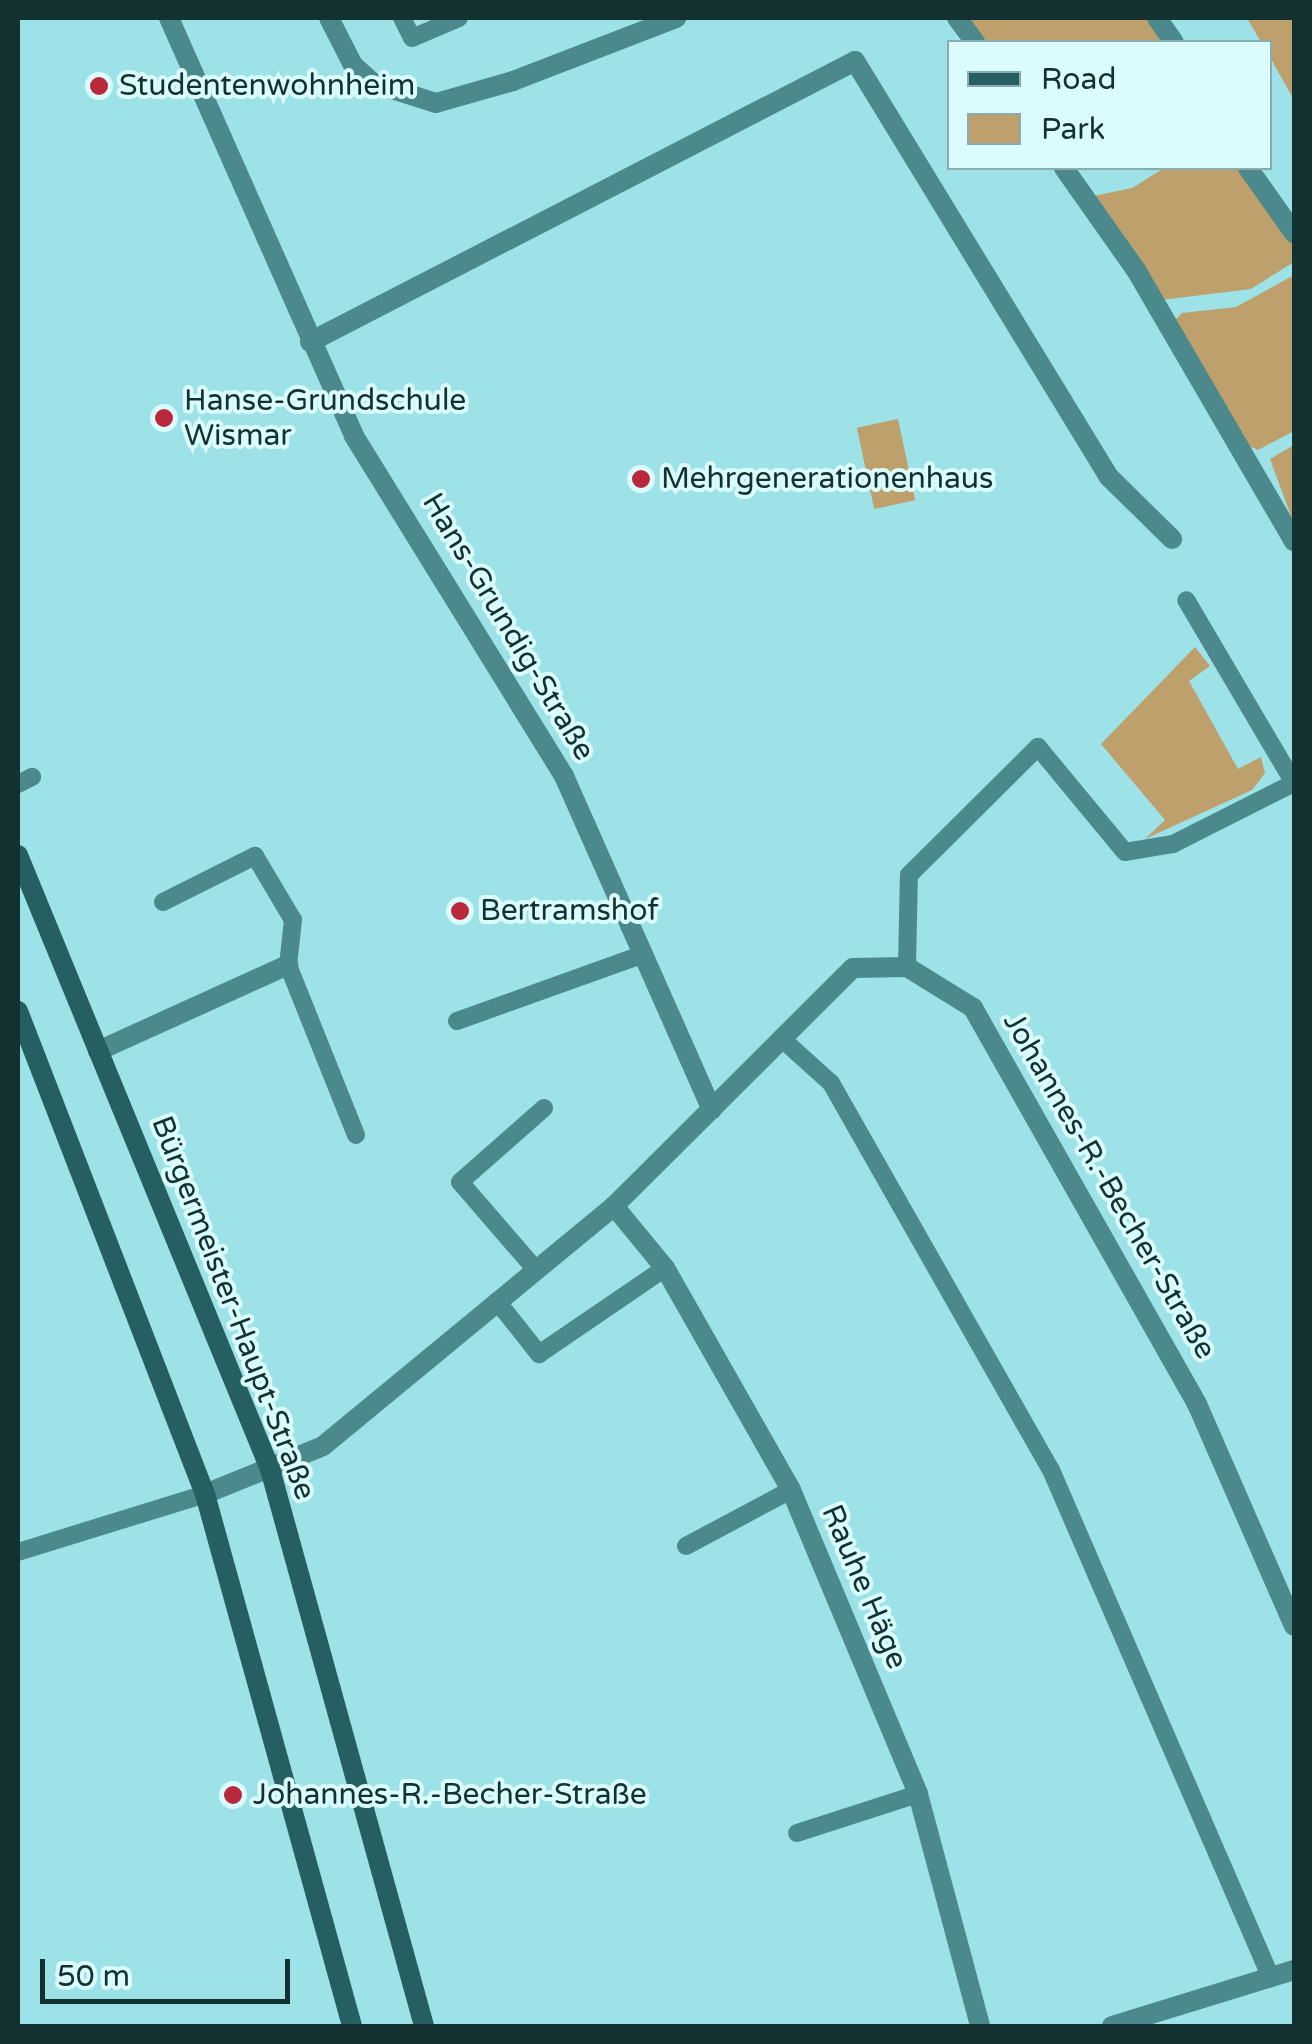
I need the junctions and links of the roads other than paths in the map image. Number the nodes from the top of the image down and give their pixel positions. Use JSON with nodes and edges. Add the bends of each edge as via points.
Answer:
{"nodes":[{"id":1,"x":168,"y":18,"type":"edge"},
{"id":2,"x":330,"y":18,"type":"edge"},
{"id":3,"x":402,"y":18,"type":"edge"},
{"id":4,"x":460,"y":18,"type":"edge"},
{"id":5,"x":676,"y":18,"type":"edge"},
{"id":6,"x":957,"y":18,"type":"edge"},
{"id":7,"x":1157,"y":18,"type":"edge"},
{"id":8,"x":974,"y":40,"type":"edge"},
{"id":9,"x":1173,"y":40,"type":"edge"},
{"id":10,"x":1065,"y":170,"type":"edge"},
{"id":11,"x":1249,"y":170,"type":"edge"},
{"id":12,"x":1294,"y":233,"type":"edge"},
{"id":13,"x":310,"y":342,"type":"junction"},
{"id":14,"x":1172,"y":539,"type":"dead end"},
{"id":15,"x":1294,"y":541,"type":"edge"},
{"id":16,"x":1186,"y":600,"type":"dead end"},
{"id":17,"x":1294,"y":784,"type":"edge"},
{"id":18,"x":18,"y":855,"type":"edge"},
{"id":19,"x":163,"y":902,"type":"dead end"},
{"id":20,"x":641,"y":955,"type":"junction"},
{"id":21,"x":288,"y":965,"type":"junction"},
{"id":22,"x":907,"y":967,"type":"junction"},
{"id":23,"x":18,"y":1011,"type":"edge"},
{"id":24,"x":457,"y":1021,"type":"dead end"},
{"id":25,"x":781,"y":1038,"type":"junction"},
{"id":26,"x":98,"y":1051,"type":"junction"},
{"id":27,"x":544,"y":1108,"type":"dead end"},
{"id":28,"x":712,"y":1110,"type":"junction"},
{"id":29,"x":356,"y":1135,"type":"dead end"},
{"id":30,"x":614,"y":1206,"type":"junction"},
{"id":31,"x":665,"y":1268,"type":"junction"},
{"id":32,"x":536,"y":1270,"type":"junction"},
{"id":33,"x":498,"y":1301,"type":"junction"},
{"id":34,"x":270,"y":1469,"type":"junction"},
{"id":35,"x":791,"y":1490,"type":"junction"},
{"id":36,"x":205,"y":1494,"type":"junction"},
{"id":37,"x":686,"y":1546,"type":"dead end"},
{"id":38,"x":18,"y":1552,"type":"edge"},
{"id":39,"x":1294,"y":1626,"type":"edge"},
{"id":40,"x":918,"y":1794,"type":"junction"},
{"id":41,"x":797,"y":1833,"type":"dead end"},
{"id":42,"x":1294,"y":1970,"type":"edge"},
{"id":43,"x":1271,"y":1978,"type":"junction"},
{"id":44,"x":352,"y":2026,"type":"edge"},
{"id":45,"x":424,"y":2026,"type":"edge"},
{"id":46,"x":980,"y":2026,"type":"edge"},
{"id":47,"x":1112,"y":2026,"type":"edge"}],
"edges":[{"from":1,"to":13,"type":"street","name":"Hans-Grundig-Straße"},
{"from":2,"to":5,"type":"street","via":[[353,65],[373,82],[436,103]]},
{"from":3,"to":4,"type":"lane","via":[[412,38]]},
{"from":6,"to":8,"type":"street"},
{"from":7,"to":9,"type":"street"},
{"from":10,"to":15,"type":"street","via":[[1136,270]]},
{"from":11,"to":12,"type":"street"},
{"from":13,"to":14,"type":"street","via":[[855,61],[1108,476]]},
{"from":13,"to":20,"type":"street","name":"Hans-Grundig-Straße","via":[[354,436],[564,776],[612,872]]},
{"from":16,"to":17,"type":"lane"},
{"from":17,"to":22,"type":"lane","via":[[1173,844],[1125,852],[1038,747],[910,876]]},
{"from":18,"to":26,"type":"street","name":"Bürgermeister-Haupt-Straße"},
{"from":19,"to":21,"type":"lane","via":[[255,856],[293,920]]},
{"from":20,"to":24,"type":"lane"},
{"from":20,"to":28,"type":"street","name":"Hans-Grundig-Straße"},
{"from":21,"to":26,"type":"street"},
{"from":21,"to":29,"type":"lane"},
{"from":22,"to":25,"type":"street","via":[[854,968]]},
{"from":22,"to":39,"type":"street","name":"Johannes-R.-Becher-Straße","via":[[973,1008],[1197,1404]]},
{"from":23,"to":36,"type":"street"},
{"from":25,"to":28,"type":"street"},
{"from":25,"to":43,"type":"lane","via":[[830,1083],[1051,1470]]},
{"from":26,"to":34,"type":"street","name":"Bürgermeister-Haupt-Straße"},
{"from":27,"to":32,"type":"lane","via":[[460,1182]]},
{"from":28,"to":30,"type":"street"},
{"from":30,"to":31,"type":"street","name":"Rauhe Häge"},
{"from":30,"to":32,"type":"street"},
{"from":31,"to":33,"type":"lane","via":[[539,1354]]},
{"from":31,"to":35,"type":"street","name":"Rauhe Häge"},
{"from":32,"to":33,"type":"street"},
{"from":33,"to":34,"type":"street","via":[[323,1446]]},
{"from":34,"to":36,"type":"street"},
{"from":34,"to":45,"type":"street","name":"Bürgermeister-Haupt-Straße"},
{"from":35,"to":37,"type":"lane"},
{"from":35,"to":40,"type":"street","name":"Rauhe Häge"},
{"from":36,"to":38,"type":"lane"},
{"from":36,"to":44,"type":"street"},
{"from":40,"to":41,"type":"lane"},
{"from":40,"to":46,"type":"street","name":"Rauhe Häge"},
{"from":42,"to":43,"type":"street"},
{"from":43,"to":47,"type":"street"}]}
